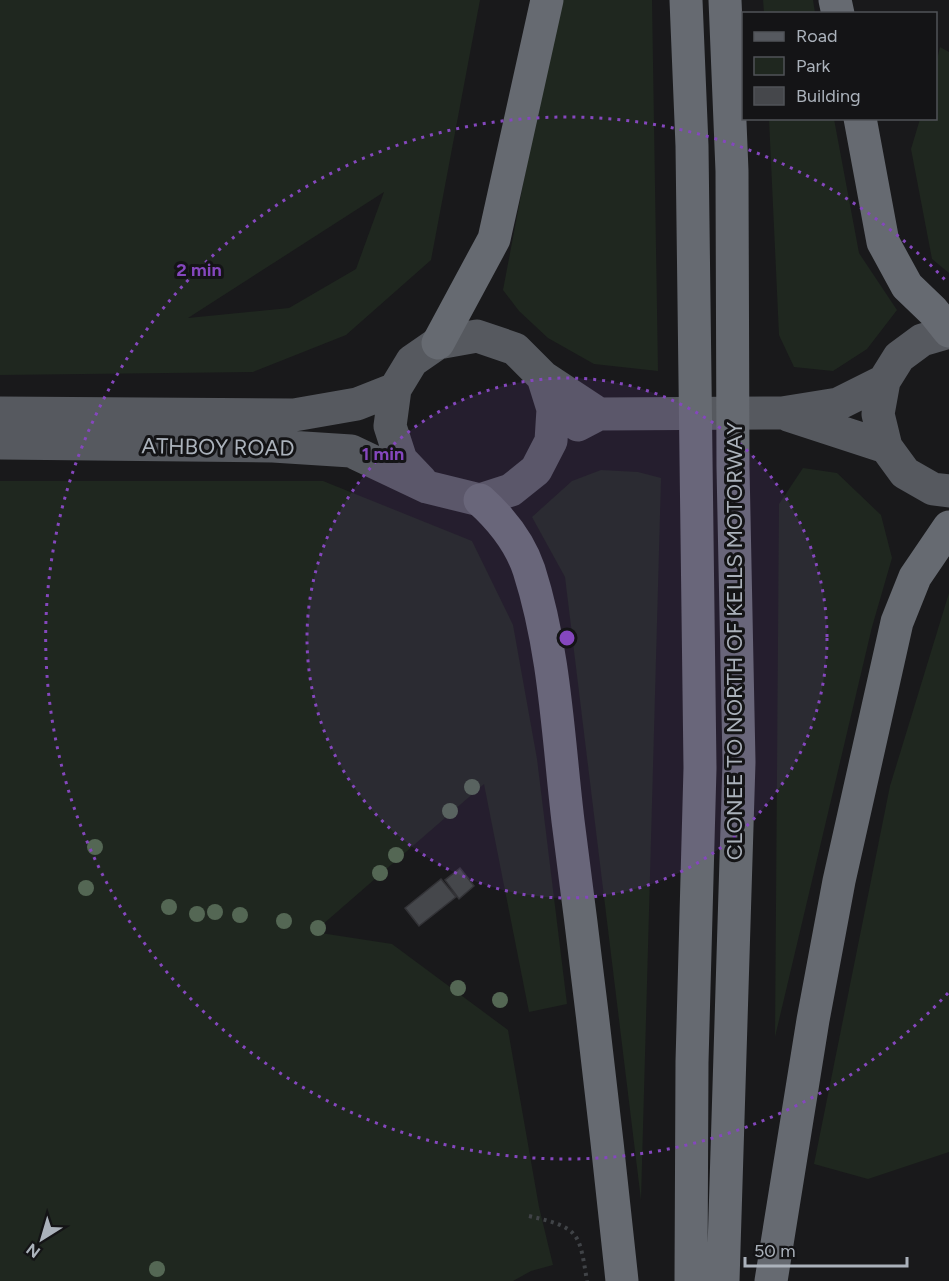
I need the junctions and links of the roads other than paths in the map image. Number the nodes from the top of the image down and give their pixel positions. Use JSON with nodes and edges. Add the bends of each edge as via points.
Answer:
{"nodes":[{"id":1,"x":547,"y":0,"type":"edge"},
{"id":2,"x":686,"y":0,"type":"edge"},
{"id":3,"x":725,"y":0,"type":"edge"},
{"id":4,"x":860,"y":120,"type":"edge"},
{"id":5,"x":949,"y":331,"type":"edge"},
{"id":6,"x":438,"y":343,"type":"junction"},
{"id":7,"x":543,"y":377,"type":"junction"},
{"id":8,"x":884,"y":381,"type":"junction"},
{"id":9,"x":394,"y":389,"type":"junction"},
{"id":10,"x":0,"y":412,"type":"edge"},
{"id":11,"x":782,"y":413,"type":"junction"},
{"id":12,"x":598,"y":414,"type":"junction"},
{"id":13,"x":551,"y":441,"type":"junction"},
{"id":14,"x":0,"y":443,"type":"edge"},
{"id":15,"x":886,"y":447,"type":"junction"},
{"id":16,"x":427,"y":487,"type":"junction"},
{"id":17,"x":949,"y":491,"type":"edge"},
{"id":18,"x":480,"y":500,"type":"junction"},
{"id":19,"x":949,"y":527,"type":"edge"},
{"id":20,"x":622,"y":1281,"type":"edge"},
{"id":21,"x":691,"y":1281,"type":"edge"},
{"id":22,"x":723,"y":1281,"type":"edge"},
{"id":23,"x":771,"y":1281,"type":"edge"}],
"edges":[{"from":1,"to":6,"type":"highway","via":[[494,239]]},
{"from":2,"to":21,"type":"highway","name":"CLONEE TO NORTH OF KELLS MOTORWAY","via":[[692,146],[700,768]]},
{"from":3,"to":22,"type":"highway","name":"CLONEE TO NORTH OF KELLS MOTORWAY","via":[[732,171],[733,467],[740,762]]},
{"from":4,"to":5,"type":"highway","via":[[883,242],[907,286]]},
{"from":5,"to":8,"type":"main road","via":[[922,340],[899,357]]},
{"from":6,"to":7,"type":"main road","via":[[477,336],[496,342],[516,349]]},
{"from":6,"to":9,"type":"main road","via":[[412,362]]},
{"from":7,"to":12,"type":"main road"},
{"from":7,"to":13,"type":"main road","via":[[553,409]]},
{"from":8,"to":11,"type":"main road","via":[[838,404]]},
{"from":8,"to":15,"type":"main road","via":[[878,414]]},
{"from":9,"to":10,"type":"main road","name":"ATHBOY ROAD","via":[[357,405],[294,415]]},
{"from":9,"to":16,"type":"main road","via":[[390,426],[401,460]]},
{"from":11,"to":12,"type":"main road"},
{"from":11,"to":15,"type":"main road"},
{"from":12,"to":13,"type":"main road"},
{"from":13,"to":18,"type":"main road","via":[[536,470],[511,490]]},
{"from":14,"to":16,"type":"main road","name":"ATHBOY ROAD","via":[[273,446],[351,451]]},
{"from":15,"to":17,"type":"main road","via":[[905,473],[933,489]]},
{"from":16,"to":18,"type":"main road","name":"ATHBOY ROAD"},
{"from":18,"to":20,"type":"highway","via":[[497,515],[528,568],[549,652]]},
{"from":19,"to":23,"type":"highway","via":[[915,577],[897,622],[839,880]]}]}
